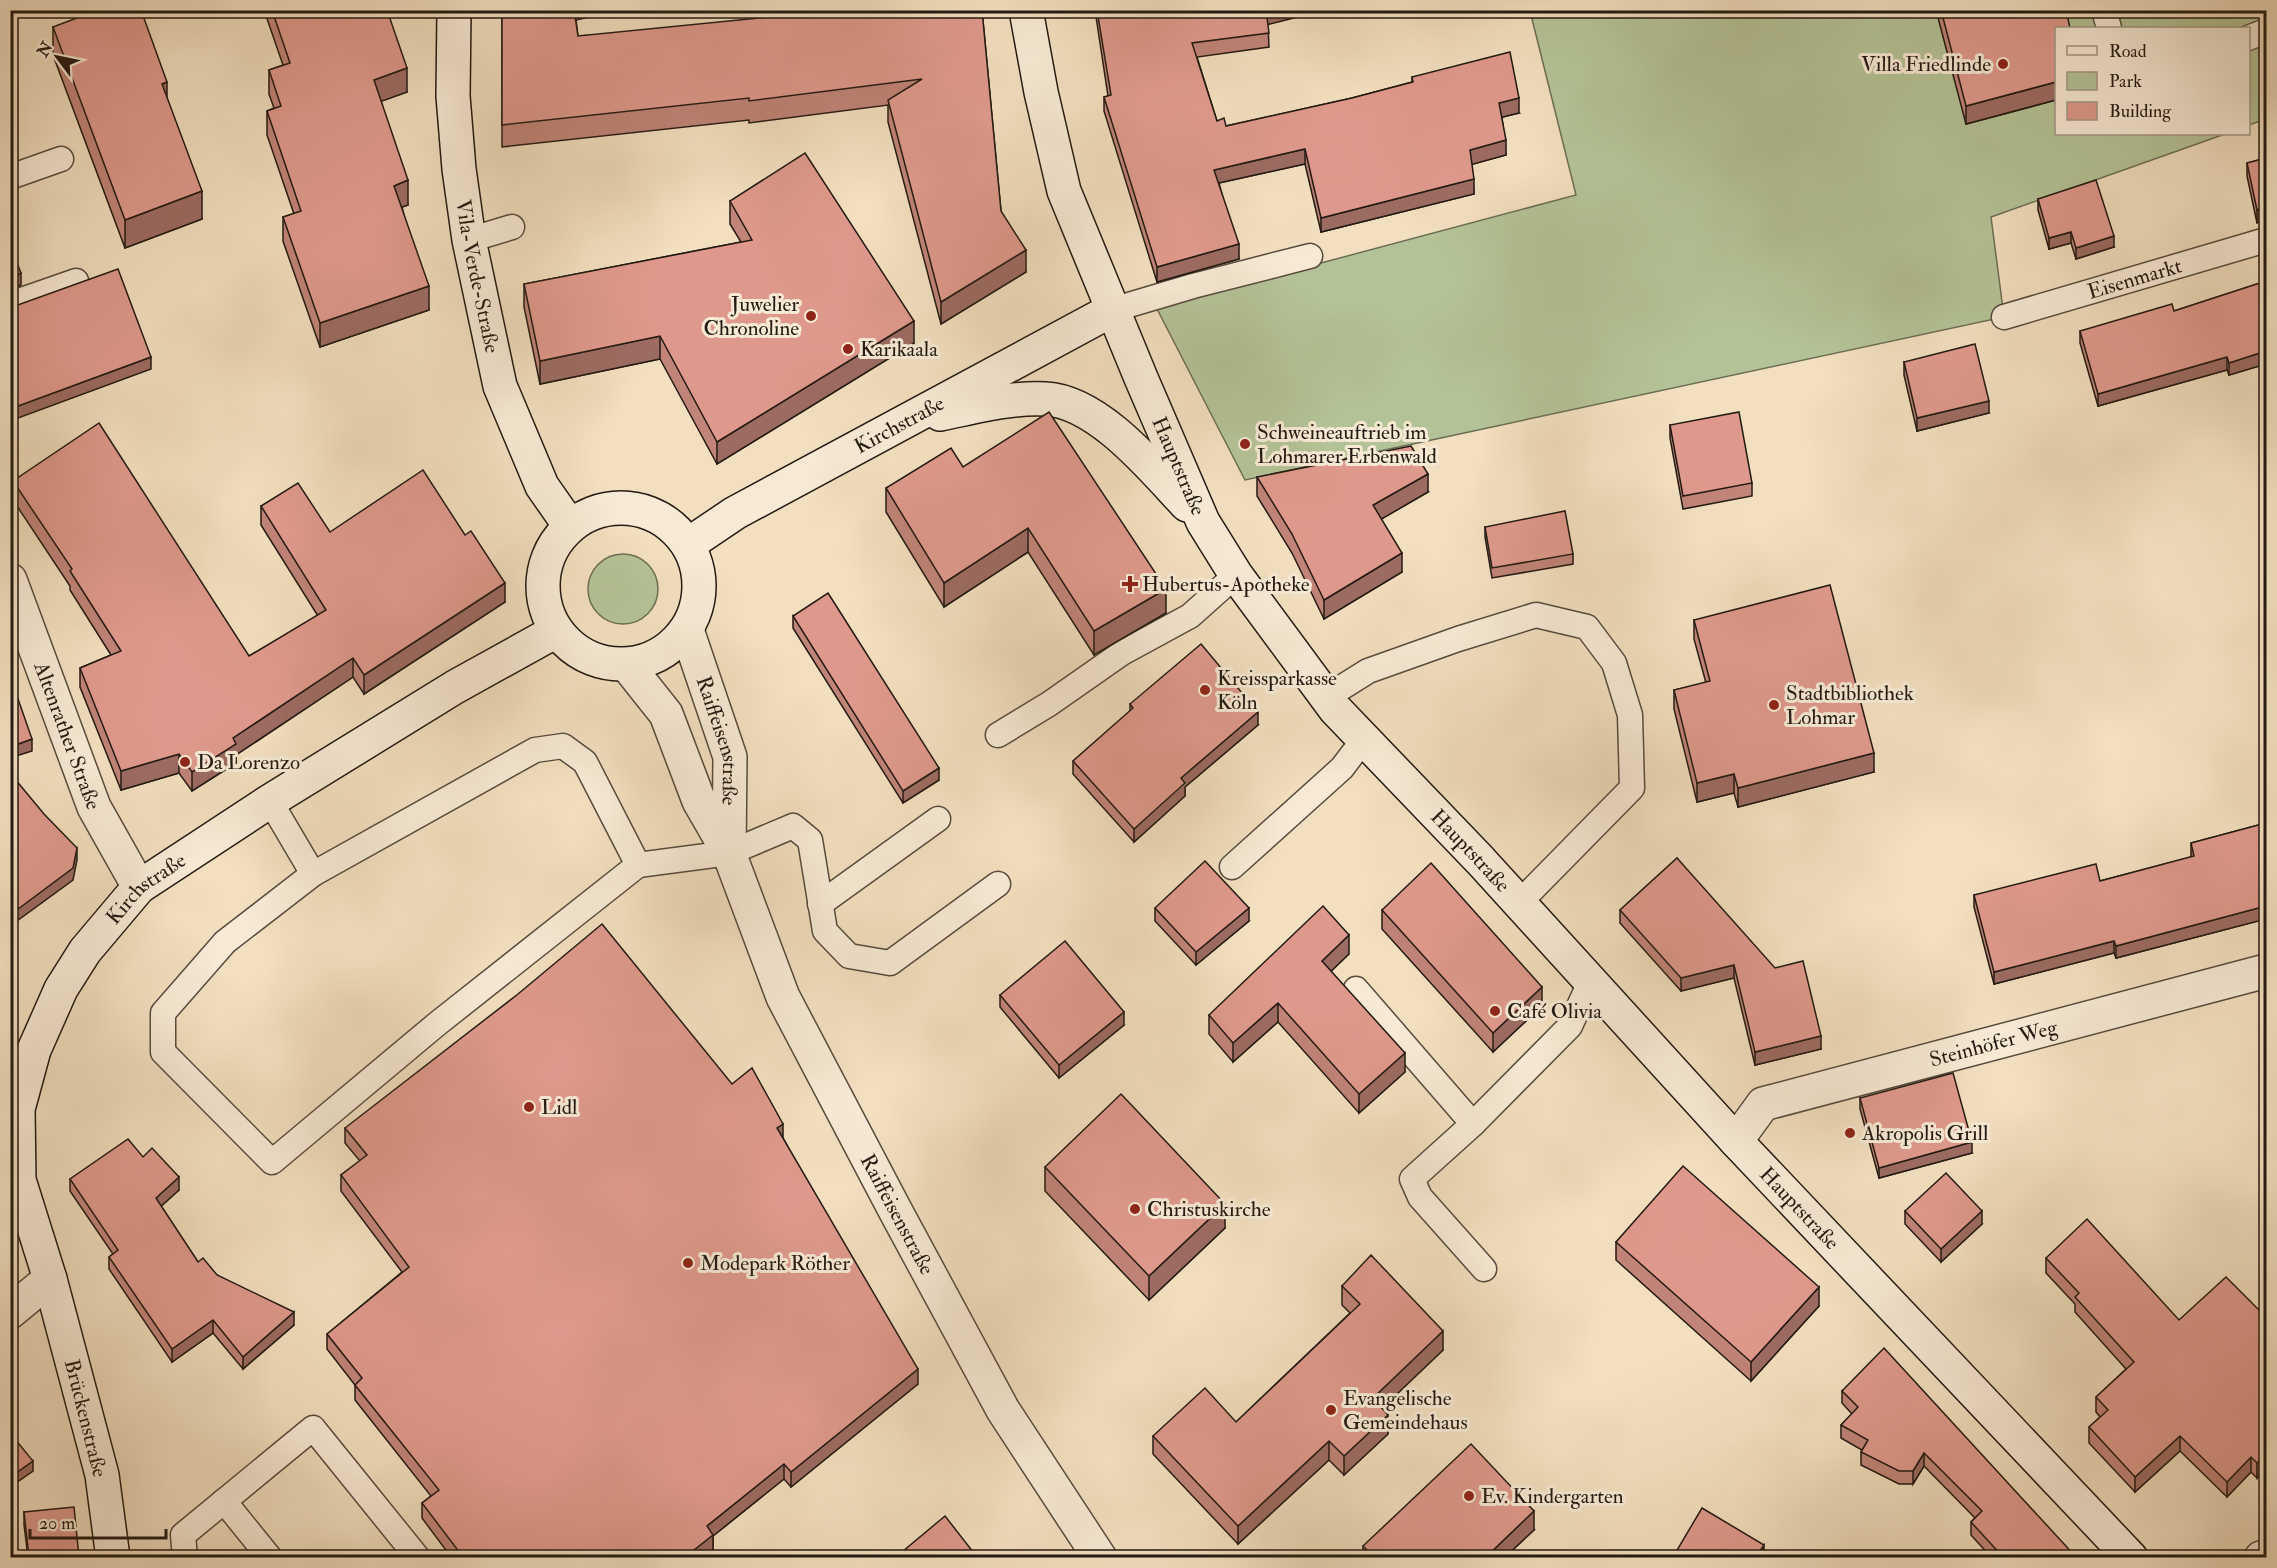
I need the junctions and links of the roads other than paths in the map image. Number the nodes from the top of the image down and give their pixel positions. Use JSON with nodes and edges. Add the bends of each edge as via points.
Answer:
{"nodes":[{"id":1,"x":454,"y":10,"type":"edge"},
{"id":2,"x":1026,"y":10,"type":"edge"},
{"id":3,"x":2104,"y":10,"type":"edge"},
{"id":4,"x":2109,"y":27,"type":"edge"},
{"id":5,"x":2266,"y":32,"type":"edge"},
{"id":6,"x":2250,"y":37,"type":"edge"},
{"id":7,"x":61,"y":159,"type":"dead end"},
{"id":8,"x":10,"y":177,"type":"edge"},
{"id":9,"x":512,"y":227,"type":"dead end"},
{"id":10,"x":469,"y":240,"type":"junction"},
{"id":11,"x":2266,"y":240,"type":"edge"},
{"id":12,"x":1310,"y":256,"type":"dead end"},
{"id":13,"x":76,"y":281,"type":"edge"},
{"id":14,"x":10,"y":304,"type":"edge"},
{"id":15,"x":1112,"y":310,"type":"junction"},
{"id":16,"x":2004,"y":317,"type":"dead end"},
{"id":17,"x":912,"y":419,"type":"junction"},
{"id":18,"x":1203,"y":522,"type":"junction"},
{"id":19,"x":570,"y":526,"type":"junction"},
{"id":20,"x":689,"y":544,"type":"junction"},
{"id":21,"x":1236,"y":574,"type":"junction"},
{"id":22,"x":10,"y":580,"type":"edge"},
{"id":23,"x":687,"y":630,"type":"junction"},
{"id":24,"x":556,"y":631,"type":"junction"},
{"id":25,"x":627,"y":665,"type":"junction"},
{"id":26,"x":1325,"y":698,"type":"junction"},
{"id":27,"x":998,"y":735,"type":"dead end"},
{"id":28,"x":1364,"y":739,"type":"junction"},
{"id":29,"x":270,"y":801,"type":"junction"},
{"id":30,"x":938,"y":819,"type":"dead end"},
{"id":31,"x":729,"y":853,"type":"junction"},
{"id":32,"x":638,"y":865,"type":"junction"},
{"id":33,"x":1232,"y":867,"type":"dead end"},
{"id":34,"x":313,"y":874,"type":"junction"},
{"id":35,"x":998,"y":884,"type":"dead end"},
{"id":36,"x":139,"y":887,"type":"junction"},
{"id":37,"x":1519,"y":903,"type":"junction"},
{"id":38,"x":820,"y":904,"type":"junction"},
{"id":39,"x":2266,"y":971,"type":"edge"},
{"id":40,"x":1591,"y":980,"type":"junction"},
{"id":41,"x":1356,"y":989,"type":"dead end"},
{"id":42,"x":1473,"y":1124,"type":"junction"},
{"id":43,"x":1737,"y":1140,"type":"junction"},
{"id":44,"x":1484,"y":1269,"type":"dead end"},
{"id":45,"x":50,"y":1280,"type":"junction"},
{"id":46,"x":10,"y":1311,"type":"edge"},
{"id":47,"x":224,"y":1501,"type":"junction"},
{"id":48,"x":113,"y":1557,"type":"edge"},
{"id":49,"x":185,"y":1557,"type":"edge"},
{"id":50,"x":270,"y":1557,"type":"edge"},
{"id":51,"x":418,"y":1557,"type":"edge"},
{"id":52,"x":1100,"y":1557,"type":"edge"},
{"id":53,"x":2131,"y":1557,"type":"edge"},
{"id":54,"x":2261,"y":1557,"type":"edge"},
{"id":55,"x":2266,"y":1557,"type":"edge"}],
"edges":[{"from":1,"to":10,"type":"main road","name":"Vila-Verde-Straße","via":[[453,96]]},
{"from":2,"to":15,"type":"main road","name":"Hauptstraße","via":[[1064,191]]},
{"from":3,"to":4,"type":"lane"},
{"from":5,"to":6,"type":"lane"},
{"from":7,"to":8,"type":"lane"},
{"from":9,"to":10,"type":"lane"},
{"from":10,"to":19,"type":"main road","name":"Vila-Verde-Straße","via":[[500,386],[542,486]]},
{"from":11,"to":16,"type":"lane","name":"Eisenmarkt"},
{"from":12,"to":15,"type":"lane"},
{"from":13,"to":14,"type":"lane"},
{"from":15,"to":17,"type":"main road","name":"Kirchstraße"},
{"from":15,"to":18,"type":"main road","name":"Hauptstraße"},
{"from":17,"to":18,"type":"main road","via":[[1016,400],[1048,399],[1084,411],[1122,436]]},
{"from":17,"to":20,"type":"main road","name":"Kirchstraße","via":[[735,513]]},
{"from":18,"to":21,"type":"main road","name":"Hauptstraße"},
{"from":19,"to":20,"type":"main road","via":[[593,512],[629,508],[647,511],[671,524]]},
{"from":19,"to":24,"type":"main road","via":[[552,549],[543,576],[545,605]]},
{"from":20,"to":23,"type":"main road","via":[[700,573],[698,603]]},
{"from":21,"to":26,"type":"main road","name":"Hauptstraße"},
{"from":21,"to":27,"type":"lane","via":[[1190,616],[1122,653]]},
{"from":22,"to":36,"type":"main road","name":"Altenrather Straße","via":[[94,807]]},
{"from":23,"to":25,"type":"main road","via":[[650,659]]},
{"from":23,"to":31,"type":"main road","name":"Raiffeisenstraße","via":[[730,756]]},
{"from":24,"to":25,"type":"main road","via":[[587,657]]},
{"from":24,"to":29,"type":"main road","name":"Kirchstraße","via":[[455,687]]},
{"from":25,"to":31,"type":"main road","name":"Raiffeisenstraße","via":[[666,714],[699,801]]},
{"from":26,"to":28,"type":"main road","name":"Hauptstraße"},
{"from":26,"to":37,"type":"lane","via":[[1368,671],[1536,615],[1587,627],[1614,663],[1630,715],[1632,788]]},
{"from":28,"to":33,"type":"lane","via":[[1342,768]]},
{"from":28,"to":37,"type":"main road","name":"Hauptstraße"},
{"from":29,"to":34,"type":"lane"},
{"from":29,"to":36,"type":"main road","name":"Kirchstraße"},
{"from":30,"to":38,"type":"lane"},
{"from":31,"to":32,"type":"lane"},
{"from":31,"to":38,"type":"lane","via":[[793,826],[810,840]]},
{"from":31,"to":52,"type":"main road","name":"Raiffeisenstraße","via":[[783,997],[895,1210],[1003,1410]]},
{"from":32,"to":34,"type":"lane","via":[[585,762],[563,746],[535,750]]},
{"from":32,"to":34,"type":"lane","via":[[437,1024],[273,1162],[163,1052],[163,1013],[225,942]]},
{"from":35,"to":38,"type":"lane","via":[[890,963],[849,956],[825,931]]},
{"from":36,"to":45,"type":"main road","name":"Kirchstraße","via":[[85,951],[61,989],[34,1050],[18,1109],[19,1180]]},
{"from":37,"to":40,"type":"main road","name":"Hauptstraße"},
{"from":39,"to":43,"type":"main road","name":"Steinhöfer Weg","via":[[1763,1104]]},
{"from":40,"to":42,"type":"lane","via":[[1570,1026]]},
{"from":40,"to":43,"type":"main road","name":"Hauptstraße"},
{"from":41,"to":42,"type":"lane"},
{"from":42,"to":44,"type":"lane","via":[[1412,1179],[1420,1197]]},
{"from":43,"to":53,"type":"main road","name":"Hauptstraße"},
{"from":45,"to":46,"type":"main road"},
{"from":45,"to":48,"type":"main road","name":"Brückenstraße","via":[[102,1475]]},
{"from":47,"to":49,"type":"lane","via":[[183,1535]]},
{"from":47,"to":50,"type":"lane"},
{"from":47,"to":51,"type":"lane","via":[[313,1428]]},
{"from":54,"to":55,"type":"main road"}]}
